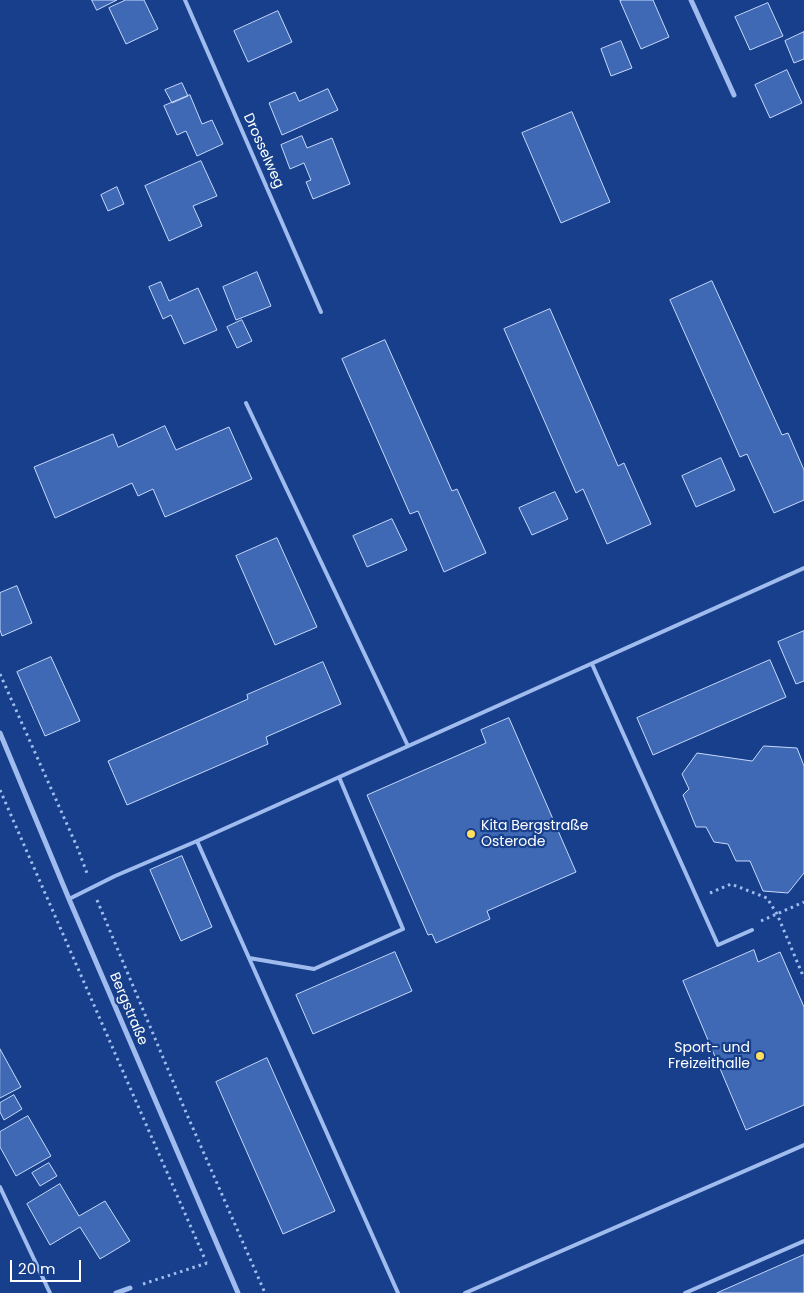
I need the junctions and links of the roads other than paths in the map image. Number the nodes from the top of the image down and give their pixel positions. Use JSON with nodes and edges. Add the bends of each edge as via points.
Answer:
{"nodes":[{"id":1,"x":185,"y":0,"type":"edge"},
{"id":2,"x":691,"y":0,"type":"edge"},
{"id":3,"x":734,"y":95,"type":"dead end"},
{"id":4,"x":321,"y":312,"type":"dead end"},
{"id":5,"x":246,"y":403,"type":"dead end"},
{"id":6,"x":804,"y":568,"type":"edge"},
{"id":7,"x":592,"y":664,"type":"junction"},
{"id":8,"x":0,"y":732,"type":"edge"},
{"id":9,"x":408,"y":746,"type":"junction"},
{"id":10,"x":339,"y":777,"type":"junction"},
{"id":11,"x":197,"y":841,"type":"junction"},
{"id":12,"x":68,"y":898,"type":"junction"},
{"id":13,"x":752,"y":930,"type":"road end"},
{"id":14,"x":250,"y":958,"type":"junction"},
{"id":15,"x":804,"y":1145,"type":"edge"},
{"id":16,"x":0,"y":1188,"type":"edge"},
{"id":17,"x":804,"y":1242,"type":"edge"},
{"id":18,"x":130,"y":1288,"type":"road end"},
{"id":19,"x":50,"y":1293,"type":"edge"},
{"id":20,"x":116,"y":1293,"type":"edge"},
{"id":21,"x":238,"y":1293,"type":"edge"},
{"id":22,"x":398,"y":1293,"type":"edge"},
{"id":23,"x":465,"y":1293,"type":"edge"},
{"id":24,"x":685,"y":1293,"type":"edge"}],
"edges":[{"from":1,"to":4,"type":"lane","name":"Drosselweg"},
{"from":2,"to":3,"type":"street"},
{"from":5,"to":9,"type":"lane"},
{"from":6,"to":7,"type":"lane"},
{"from":7,"to":9,"type":"lane"},
{"from":7,"to":13,"type":"lane","via":[[718,945]]},
{"from":8,"to":12,"type":"street","name":"Bergstraße"},
{"from":9,"to":10,"type":"lane"},
{"from":10,"to":11,"type":"lane"},
{"from":10,"to":14,"type":"lane","via":[[403,929],[314,969]]},
{"from":11,"to":12,"type":"lane"},
{"from":11,"to":14,"type":"lane"},
{"from":12,"to":21,"type":"street","name":"Bergstraße"},
{"from":14,"to":22,"type":"lane"},
{"from":15,"to":23,"type":"lane"},
{"from":16,"to":19,"type":"lane"},
{"from":17,"to":24,"type":"lane"},
{"from":18,"to":20,"type":"street"}]}
